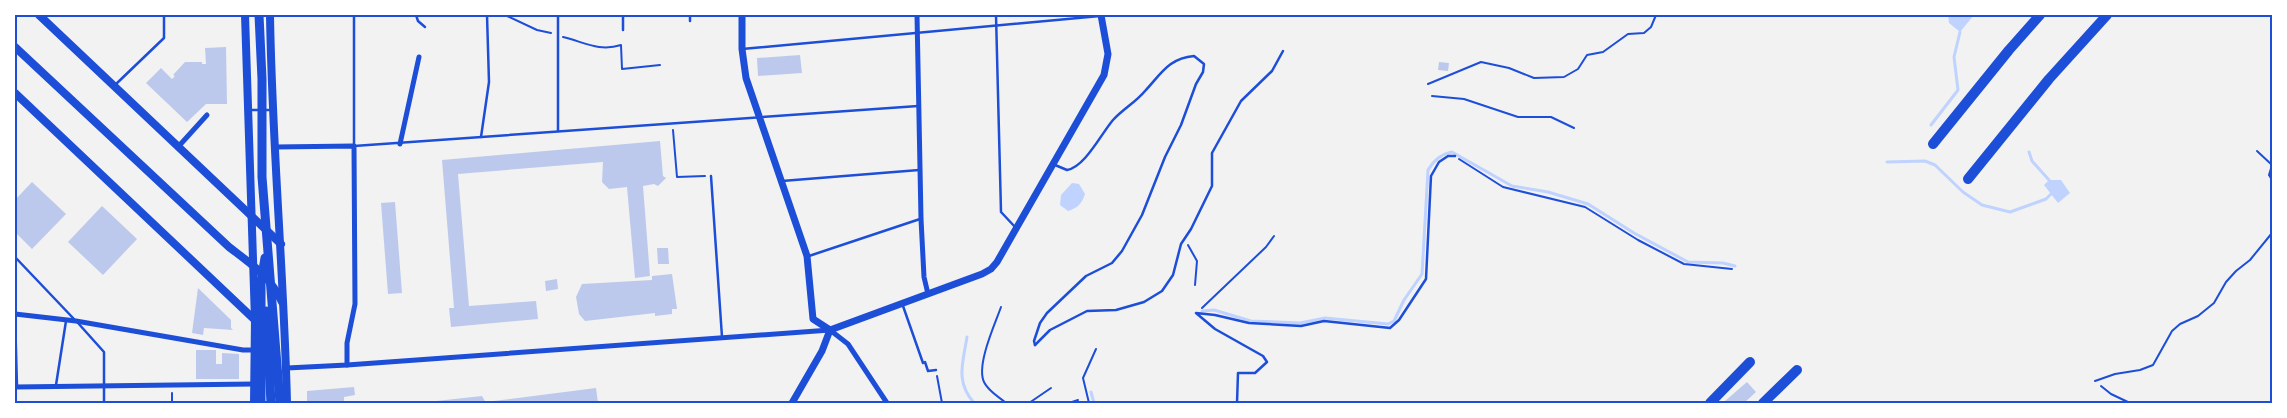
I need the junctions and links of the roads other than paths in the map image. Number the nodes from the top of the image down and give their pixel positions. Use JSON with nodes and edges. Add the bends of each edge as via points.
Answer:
{"nodes":[{"id":1,"x":39,"y":15,"type":"edge"},
{"id":2,"x":164,"y":15,"type":"edge"},
{"id":3,"x":245,"y":15,"type":"edge"},
{"id":4,"x":259,"y":15,"type":"edge"},
{"id":5,"x":270,"y":15,"type":"edge"},
{"id":6,"x":354,"y":15,"type":"edge"},
{"id":7,"x":416,"y":15,"type":"edge"},
{"id":8,"x":487,"y":15,"type":"edge"},
{"id":9,"x":558,"y":15,"type":"edge"},
{"id":10,"x":623,"y":15,"type":"edge"},
{"id":11,"x":690,"y":15,"type":"edge"},
{"id":12,"x":742,"y":15,"type":"edge"},
{"id":13,"x":917,"y":15,"type":"edge"},
{"id":14,"x":996,"y":15,"type":"edge"},
{"id":15,"x":2040,"y":15,"type":"edge"},
{"id":16,"x":2107,"y":15,"type":"edge"},
{"id":17,"x":1102,"y":16,"type":"edge"},
{"id":18,"x":690,"y":21,"type":"dead end"},
{"id":19,"x":996,"y":25,"type":"junction"},
{"id":20,"x":425,"y":26,"type":"dead end"},
{"id":21,"x":623,"y":30,"type":"dead end"},
{"id":22,"x":918,"y":32,"type":"junction"},
{"id":23,"x":15,"y":47,"type":"edge"},
{"id":24,"x":742,"y":49,"type":"junction"},
{"id":25,"x":1283,"y":51,"type":"dead end"},
{"id":26,"x":419,"y":57,"type":"dead end"},
{"id":27,"x":114,"y":86,"type":"junction"},
{"id":28,"x":15,"y":94,"type":"edge"},
{"id":29,"x":919,"y":106,"type":"junction"},
{"id":30,"x":247,"y":110,"type":"junction"},
{"id":31,"x":272,"y":110,"type":"junction"},
{"id":32,"x":207,"y":115,"type":"dead end"},
{"id":33,"x":758,"y":117,"type":"junction"},
{"id":34,"x":558,"y":131,"type":"junction"},
{"id":35,"x":481,"y":137,"type":"junction"},
{"id":36,"x":400,"y":144,"type":"junction"},
{"id":37,"x":1933,"y":144,"type":"dead end"},
{"id":38,"x":354,"y":146,"type":"junction"},
{"id":39,"x":178,"y":147,"type":"junction"},
{"id":40,"x":275,"y":147,"type":"junction"},
{"id":41,"x":1455,"y":156,"type":"road end"},
{"id":42,"x":1054,"y":165,"type":"junction"},
{"id":43,"x":920,"y":170,"type":"junction"},
{"id":44,"x":710,"y":176,"type":"road end"},
{"id":45,"x":1968,"y":179,"type":"dead end"},
{"id":46,"x":781,"y":181,"type":"junction"},
{"id":47,"x":251,"y":216,"type":"junction"},
{"id":48,"x":922,"y":219,"type":"junction"},
{"id":49,"x":1017,"y":229,"type":"junction"},
{"id":50,"x":267,"y":242,"type":"junction"},
{"id":51,"x":282,"y":244,"type":"junction"},
{"id":52,"x":807,"y":256,"type":"junction"},
{"id":53,"x":15,"y":257,"type":"edge"},
{"id":54,"x":252,"y":265,"type":"junction"},
{"id":55,"x":262,"y":273,"type":"junction"},
{"id":56,"x":928,"y":294,"type":"junction"},
{"id":57,"x":902,"y":304,"type":"junction"},
{"id":58,"x":284,"y":308,"type":"junction"},
{"id":59,"x":15,"y":314,"type":"edge"},
{"id":60,"x":66,"y":320,"type":"junction"},
{"id":61,"x":255,"y":320,"type":"junction"},
{"id":62,"x":76,"y":321,"type":"junction"},
{"id":63,"x":830,"y":330,"type":"junction"},
{"id":64,"x":722,"y":338,"type":"junction"},
{"id":65,"x":254,"y":350,"type":"junction"},
{"id":66,"x":1750,"y":362,"type":"dead end"},
{"id":67,"x":347,"y":365,"type":"junction"},
{"id":68,"x":287,"y":368,"type":"junction"},
{"id":69,"x":936,"y":370,"type":"road end"},
{"id":70,"x":1798,"y":370,"type":"dead end"},
{"id":71,"x":254,"y":384,"type":"junction"},
{"id":72,"x":104,"y":385,"type":"junction"},
{"id":73,"x":56,"y":386,"type":"junction"},
{"id":74,"x":16,"y":387,"type":"edge"},
{"id":75,"x":794,"y":402,"type":"edge"},
{"id":76,"x":104,"y":403,"type":"edge"},
{"id":77,"x":254,"y":403,"type":"edge"},
{"id":78,"x":261,"y":403,"type":"edge"},
{"id":79,"x":271,"y":403,"type":"edge"},
{"id":80,"x":280,"y":403,"type":"edge"},
{"id":81,"x":287,"y":403,"type":"edge"},
{"id":82,"x":887,"y":403,"type":"edge"},
{"id":83,"x":1237,"y":403,"type":"edge"},
{"id":84,"x":1710,"y":403,"type":"edge"},
{"id":85,"x":1763,"y":403,"type":"edge"}],
"edges":[{"from":1,"to":27,"type":"main road"},
{"from":2,"to":27,"type":"lane","via":[[164,38]]},
{"from":3,"to":30,"type":"main road"},
{"from":4,"to":50,"type":"highway","via":[[262,177]]},
{"from":5,"to":31,"type":"main road"},
{"from":6,"to":38,"type":"lane"},
{"from":7,"to":20,"type":"lane"},
{"from":8,"to":35,"type":"lane","via":[[489,82]]},
{"from":9,"to":34,"type":"lane"},
{"from":10,"to":21,"type":"lane"},
{"from":11,"to":18,"type":"lane"},
{"from":12,"to":24,"type":"street"},
{"from":13,"to":22,"type":"street"},
{"from":14,"to":19,"type":"lane"},
{"from":15,"to":37,"type":"highway"},
{"from":16,"to":45,"type":"highway","via":[[2049,79]]},
{"from":17,"to":19,"type":"lane"},
{"from":17,"to":42,"type":"street","via":[[1108,54],[1104,75]]},
{"from":19,"to":22,"type":"lane"},
{"from":19,"to":49,"type":"lane","via":[[1001,212]]},
{"from":22,"to":24,"type":"lane"},
{"from":22,"to":29,"type":"street"},
{"from":23,"to":54,"type":"main road"},
{"from":24,"to":33,"type":"street","via":[[746,78]]},
{"from":25,"to":42,"type":"lane","via":[[1272,72],[1241,100],[1212,153],[1212,186],[1181,244],[1173,276],[1162,291],[1144,302],[1116,310],[1087,312],[1050,330],[1035,345],[1040,323],[1047,313],[1086,276],[1112,263],[1122,251],[1142,215],[1204,64],[1194,56],[1172,62],[1114,120],[1078,166],[1067,170]]},
{"from":26,"to":36,"type":"street"},
{"from":27,"to":39,"type":"main road"},
{"from":28,"to":61,"type":"main road"},
{"from":29,"to":33,"type":"lane"},
{"from":29,"to":43,"type":"street"},
{"from":30,"to":31,"type":"lane"},
{"from":30,"to":47,"type":"main road"},
{"from":31,"to":40,"type":"main road"},
{"from":32,"to":39,"type":"street"},
{"from":33,"to":34,"type":"lane"},
{"from":33,"to":46,"type":"street"},
{"from":34,"to":35,"type":"lane"},
{"from":35,"to":36,"type":"lane"},
{"from":36,"to":38,"type":"lane"},
{"from":38,"to":40,"type":"street"},
{"from":38,"to":67,"type":"street","via":[[355,304],[347,343]]},
{"from":39,"to":47,"type":"main road"},
{"from":40,"to":51,"type":"main road"},
{"from":41,"to":83,"type":"lane","via":[[1439,162],[1431,176],[1426,279],[1399,320],[1390,328],[1324,321],[1301,326],[1249,323],[1215,314],[1196,313],[1215,329],[1263,356],[1267,362],[1255,373],[1238,373]]},
{"from":42,"to":49,"type":"street"},
{"from":43,"to":46,"type":"lane"},
{"from":43,"to":48,"type":"street"},
{"from":44,"to":64,"type":"lane"},
{"from":46,"to":52,"type":"street"},
{"from":47,"to":51,"type":"main road"},
{"from":47,"to":54,"type":"main road"},
{"from":48,"to":52,"type":"lane"},
{"from":48,"to":56,"type":"street","via":[[924,276]]},
{"from":49,"to":56,"type":"street","via":[[991,269]]},
{"from":50,"to":78,"type":"highway","via":[[261,282]]},
{"from":50,"to":80,"type":"highway"},
{"from":51,"to":58,"type":"main road"},
{"from":52,"to":63,"type":"street","via":[[813,319]]},
{"from":53,"to":62,"type":"lane"},
{"from":54,"to":55,"type":"main road"},
{"from":54,"to":61,"type":"main road"},
{"from":55,"to":58,"type":"main road","via":[[275,286]]},
{"from":55,"to":79,"type":"highway"},
{"from":56,"to":57,"type":"street"},
{"from":57,"to":63,"type":"street"},
{"from":57,"to":69,"type":"lane","via":[[923,363],[928,371]]},
{"from":58,"to":68,"type":"main road"},
{"from":59,"to":60,"type":"street"},
{"from":59,"to":74,"type":"lane"},
{"from":60,"to":62,"type":"street"},
{"from":60,"to":73,"type":"lane"},
{"from":61,"to":65,"type":"main road"},
{"from":62,"to":65,"type":"street"},
{"from":62,"to":72,"type":"lane","via":[[104,352]]},
{"from":63,"to":64,"type":"street"},
{"from":63,"to":75,"type":"street"},
{"from":63,"to":82,"type":"street","via":[[848,344]]},
{"from":64,"to":67,"type":"street"},
{"from":65,"to":71,"type":"main road"},
{"from":66,"to":84,"type":"highway"},
{"from":67,"to":68,"type":"street"},
{"from":68,"to":81,"type":"main road"},
{"from":70,"to":85,"type":"highway"},
{"from":71,"to":72,"type":"street"},
{"from":71,"to":77,"type":"main road"},
{"from":72,"to":73,"type":"street"},
{"from":72,"to":76,"type":"lane"},
{"from":73,"to":74,"type":"street"}]}
